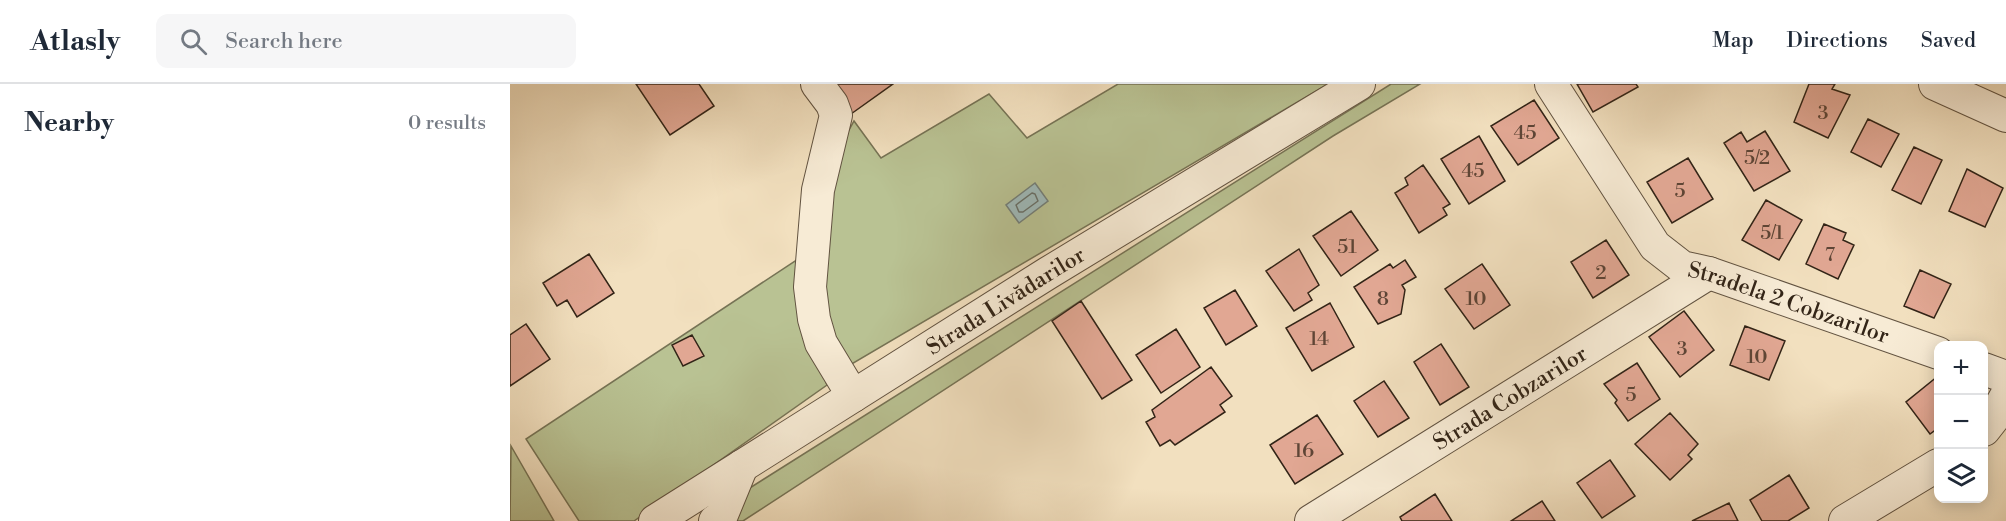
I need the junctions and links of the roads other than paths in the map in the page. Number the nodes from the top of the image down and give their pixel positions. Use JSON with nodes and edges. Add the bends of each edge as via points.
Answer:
{"nodes":[{"id":1,"x":817,"y":84,"type":"edge"},
{"id":2,"x":1359,"y":84,"type":"edge"},
{"id":3,"x":1551,"y":84,"type":"edge"},
{"id":4,"x":1935,"y":84,"type":"edge"},
{"id":5,"x":2006,"y":116,"type":"edge"},
{"id":6,"x":1709,"y":273,"type":"junction"},
{"id":7,"x":1934,"y":352,"type":"edge"},
{"id":8,"x":1988,"y":371,"type":"edge"},
{"id":9,"x":2006,"y":377,"type":"edge"},
{"id":10,"x":853,"y":396,"type":"junction"},
{"id":11,"x":2006,"y":396,"type":"edge"},
{"id":12,"x":1988,"y":424,"type":"edge"},
{"id":13,"x":742,"y":466,"type":"junction"},
{"id":14,"x":1934,"y":467,"type":"edge"},
{"id":15,"x":654,"y":521,"type":"edge"},
{"id":16,"x":715,"y":521,"type":"edge"},
{"id":17,"x":1311,"y":521,"type":"edge"},
{"id":18,"x":1845,"y":521,"type":"edge"}],
"edges":[{"from":1,"to":10,"type":"street","via":[[836,115],[818,190],[810,287],[821,343]]},
{"from":2,"to":10,"type":"street","name":"Strada Livădarilor"},
{"from":3,"to":6,"type":"street","name":"Stradela 2 Cobzarilor","via":[[1655,246],[1682,267]]},
{"from":4,"to":5,"type":"street"},
{"from":6,"to":7,"type":"street","name":"Stradela 2 Cobzarilor"},
{"from":6,"to":17,"type":"street","name":"Strada Cobzarilor"},
{"from":8,"to":9,"type":"street"},
{"from":10,"to":13,"type":"street","name":"Strada Livădarilor"},
{"from":11,"to":12,"type":"street"},
{"from":13,"to":15,"type":"street","name":"Strada Livădarilor"},
{"from":13,"to":16,"type":"street","via":[[721,517]]},
{"from":14,"to":18,"type":"street"}]}
